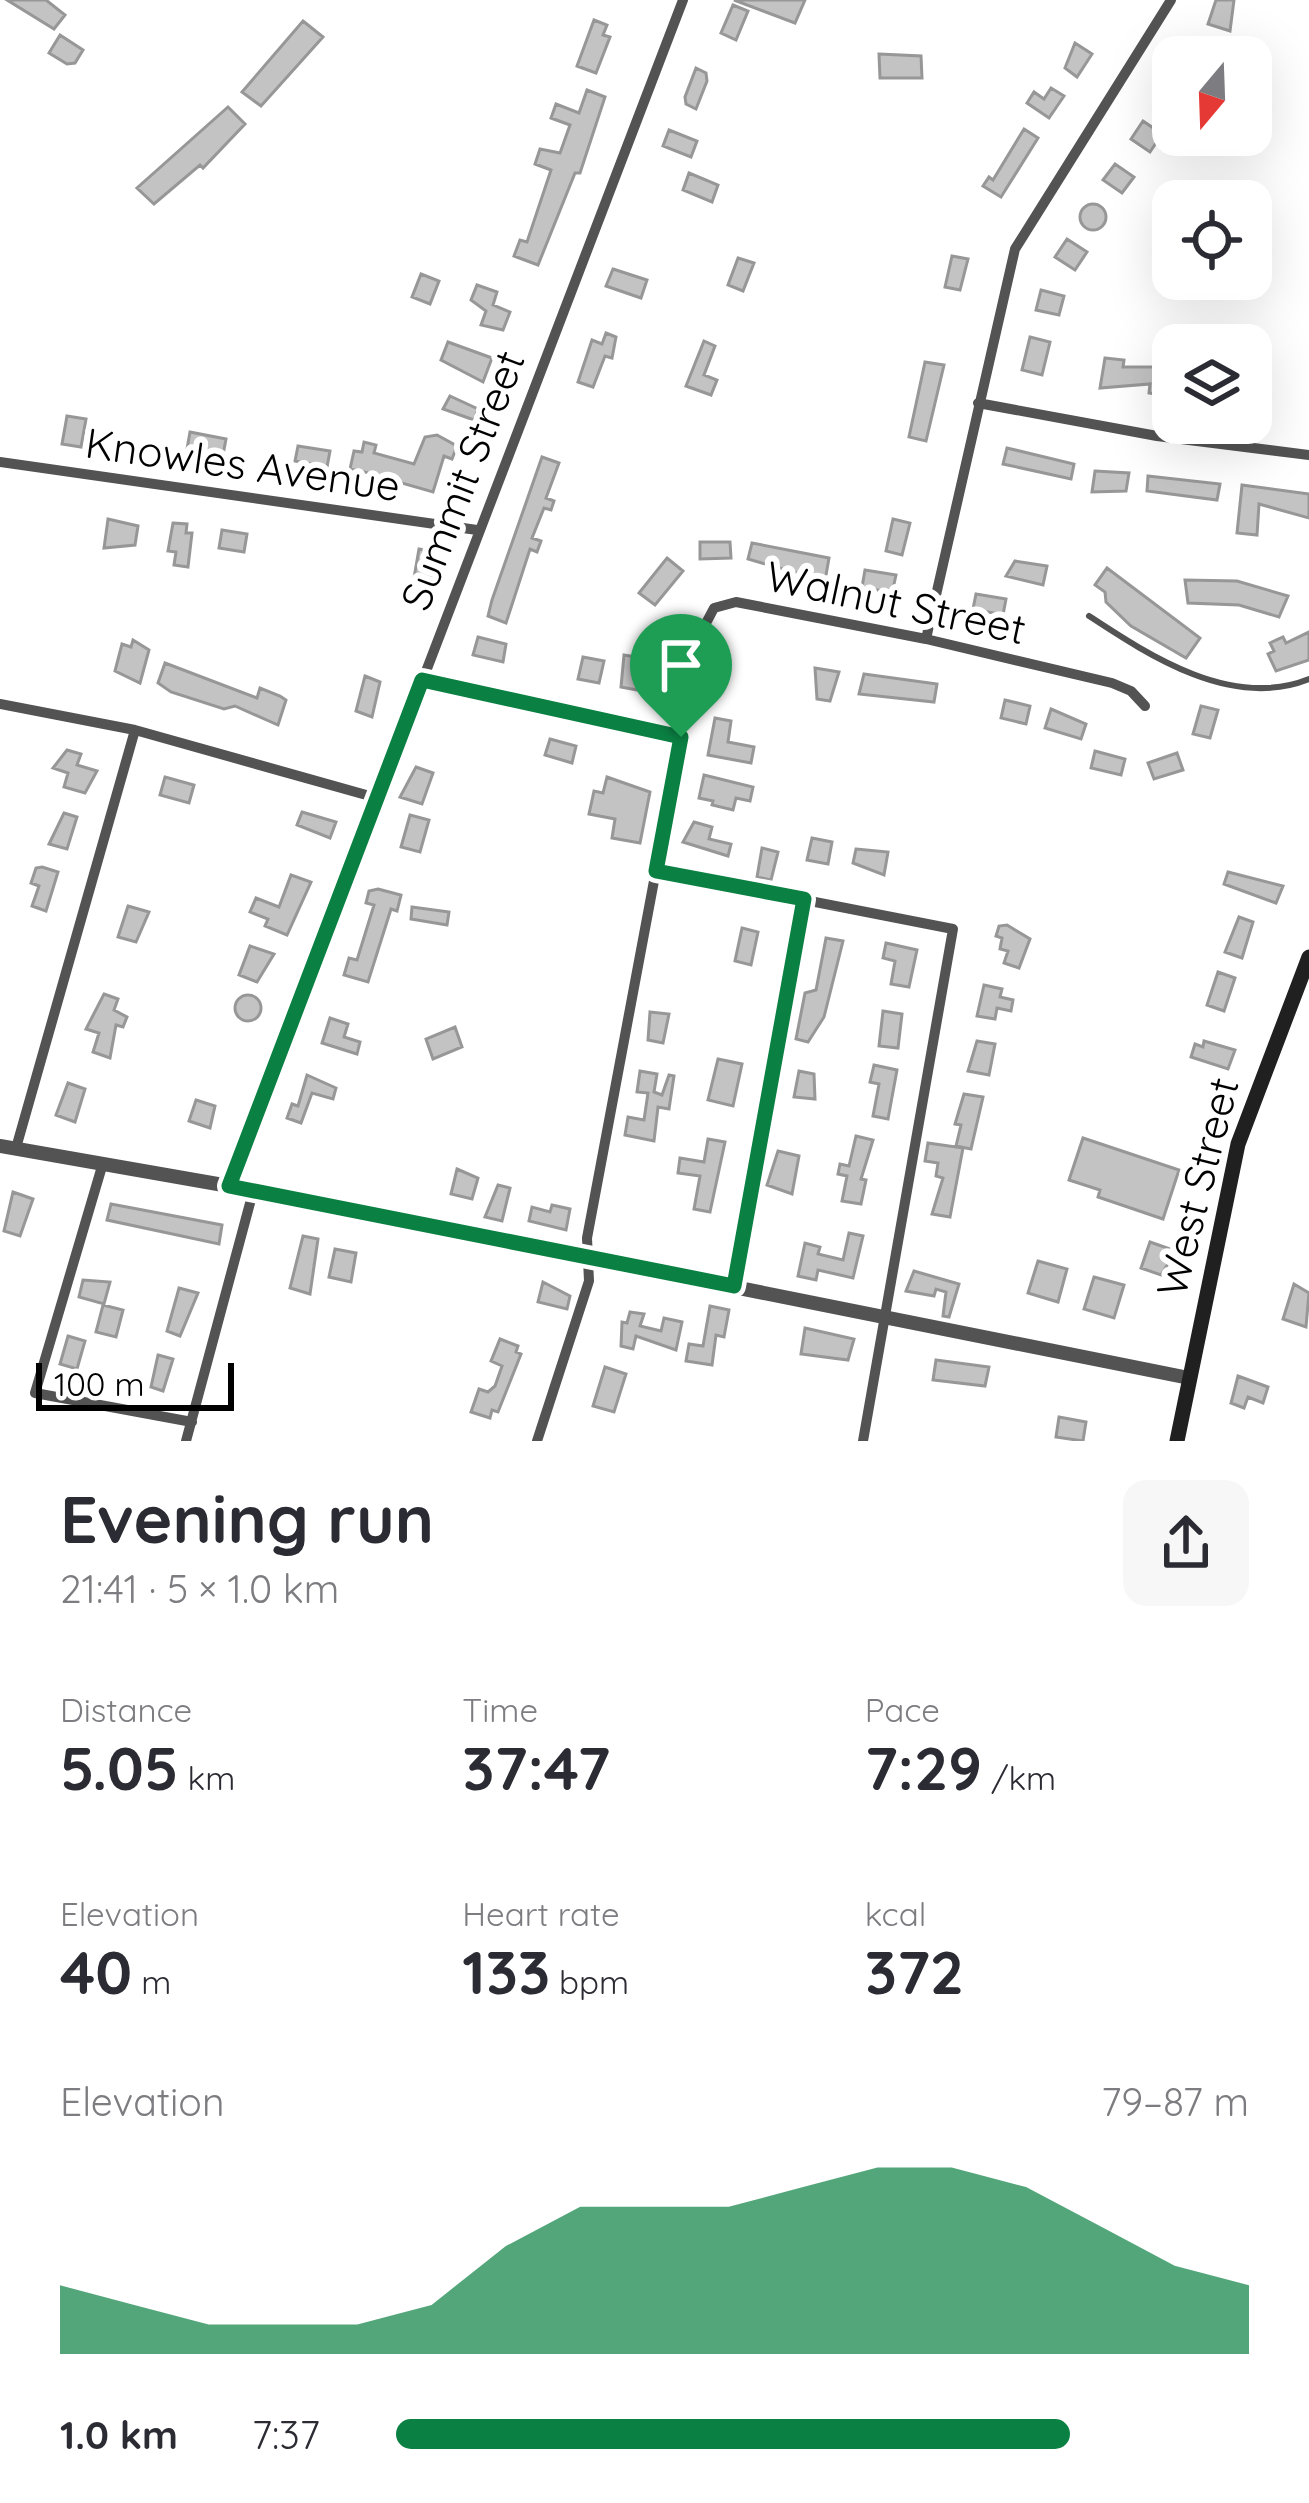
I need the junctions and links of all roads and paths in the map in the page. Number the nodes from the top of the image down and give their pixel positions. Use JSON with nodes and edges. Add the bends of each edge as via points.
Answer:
{"nodes":[{"id":1,"x":683,"y":0,"type":"edge"},
{"id":2,"x":1171,"y":0,"type":"edge"},
{"id":3,"x":978,"y":403,"type":"junction"},
{"id":4,"x":1309,"y":455,"type":"edge"},
{"id":5,"x":0,"y":462,"type":"edge"},
{"id":6,"x":477,"y":530,"type":"junction"},
{"id":7,"x":1089,"y":616,"type":"dead end"},
{"id":8,"x":926,"y":639,"type":"junction"},
{"id":9,"x":1309,"y":679,"type":"edge"},
{"id":10,"x":422,"y":680,"type":"junction"},
{"id":11,"x":0,"y":704,"type":"edge"},
{"id":12,"x":1145,"y":706,"type":"dead end"},
{"id":13,"x":134,"y":730,"type":"junction"},
{"id":14,"x":681,"y":737,"type":"junction"},
{"id":15,"x":377,"y":798,"type":"junction"},
{"id":16,"x":656,"y":871,"type":"junction"},
{"id":17,"x":804,"y":899,"type":"junction"},
{"id":18,"x":1309,"y":957,"type":"edge"},
{"id":19,"x":0,"y":1145,"type":"edge"},
{"id":20,"x":16,"y":1148,"type":"junction"},
{"id":21,"x":103,"y":1163,"type":"junction"},
{"id":22,"x":229,"y":1186,"type":"junction"},
{"id":23,"x":253,"y":1192,"type":"junction"},
{"id":24,"x":585,"y":1260,"type":"junction"},
{"id":25,"x":734,"y":1286,"type":"junction"},
{"id":26,"x":881,"y":1315,"type":"junction"},
{"id":27,"x":1189,"y":1378,"type":"junction"},
{"id":28,"x":192,"y":1422,"type":"junction"},
{"id":29,"x":186,"y":1441,"type":"edge"},
{"id":30,"x":537,"y":1441,"type":"edge"},
{"id":31,"x":863,"y":1441,"type":"edge"},
{"id":32,"x":1177,"y":1441,"type":"edge"}],
"edges":[{"from":1,"to":6,"type":"street","name":"Summit Street"},
{"from":2,"to":3,"type":"street","via":[[1016,249]]},
{"from":3,"to":4,"type":"street"},
{"from":3,"to":8,"type":"street"},
{"from":5,"to":6,"type":"street","name":"Knowles Avenue"},
{"from":6,"to":10,"type":"street","name":"Summit Street"},
{"from":7,"to":9,"type":"lane","via":[[1159,662],[1214,681],[1262,687]]},
{"from":8,"to":12,"type":"street","name":"Walnut Street","via":[[1112,683]]},
{"from":8,"to":14,"type":"street","name":"Walnut Street","via":[[736,602],[714,608]]},
{"from":10,"to":14,"type":"street"},
{"from":10,"to":15,"type":"street","name":"Summit Street"},
{"from":11,"to":13,"type":"street"},
{"from":13,"to":15,"type":"street"},
{"from":13,"to":20,"type":"street"},
{"from":14,"to":16,"type":"street","name":"Walnut Street"},
{"from":15,"to":22,"type":"street","name":"Summit Street"},
{"from":16,"to":17,"type":"street"},
{"from":16,"to":24,"type":"street","name":"Walnut Street"},
{"from":17,"to":25,"type":"street"},
{"from":17,"to":26,"type":"street","via":[[953,929]]},
{"from":18,"to":27,"type":"main road","name":"West Street","via":[[1238,1144]]},
{"from":19,"to":20,"type":"street"},
{"from":20,"to":21,"type":"street"},
{"from":21,"to":22,"type":"street"},
{"from":21,"to":28,"type":"street","via":[[35,1394]]},
{"from":22,"to":23,"type":"street"},
{"from":23,"to":24,"type":"street"},
{"from":23,"to":28,"type":"street"},
{"from":24,"to":25,"type":"street"},
{"from":24,"to":30,"type":"street","name":"Walnut Street","via":[[589,1281]]},
{"from":25,"to":26,"type":"street"},
{"from":26,"to":27,"type":"street"},
{"from":26,"to":31,"type":"street"},
{"from":27,"to":32,"type":"main road","name":"West Street"},
{"from":28,"to":29,"type":"street"}]}
